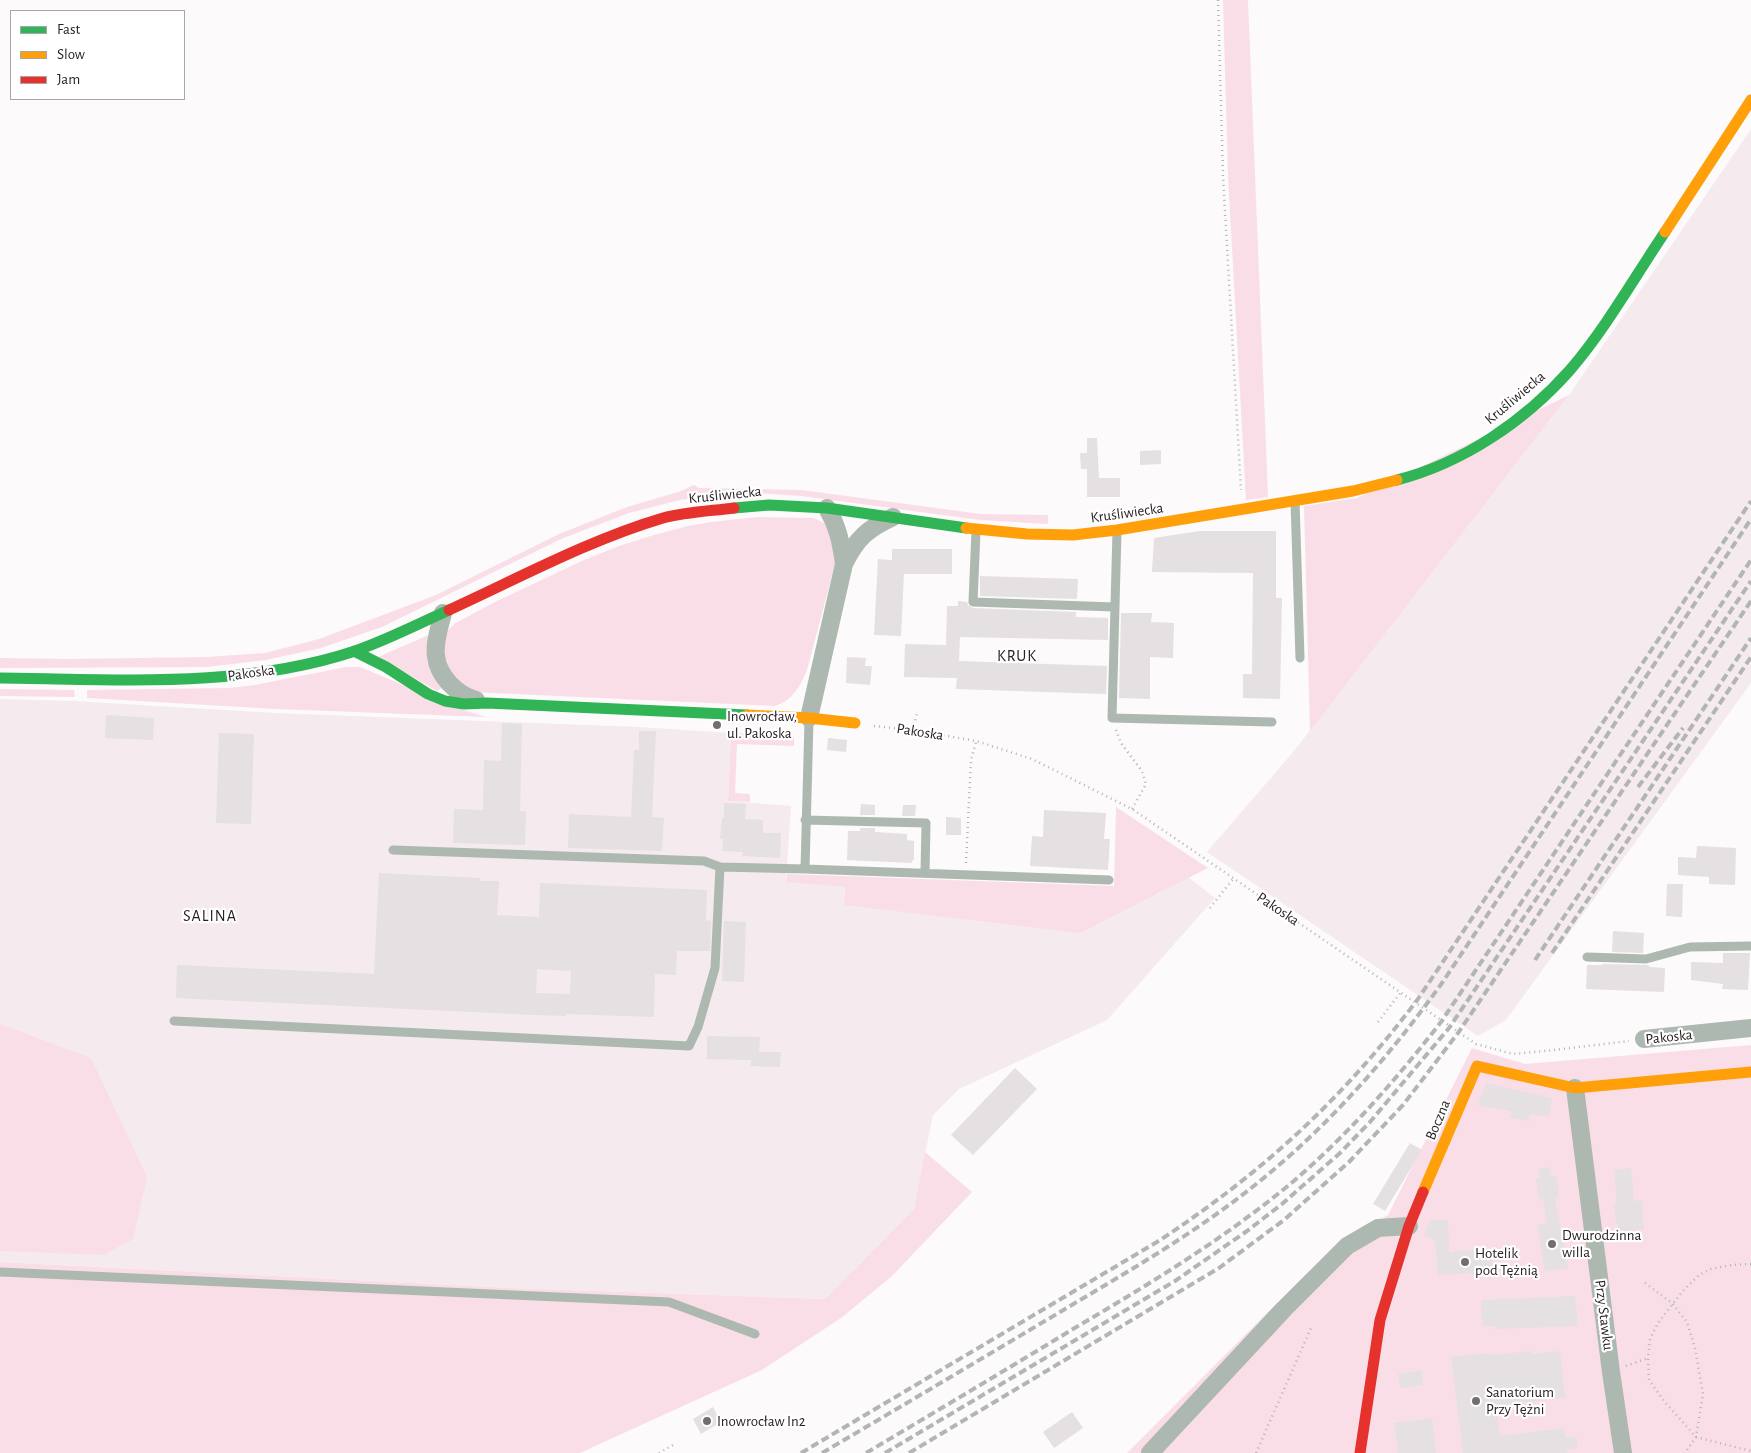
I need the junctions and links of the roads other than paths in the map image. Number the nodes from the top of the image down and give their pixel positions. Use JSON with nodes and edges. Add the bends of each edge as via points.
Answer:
{"nodes":[{"id":1,"x":1751,"y":100,"type":"edge"},
{"id":2,"x":1295,"y":501,"type":"junction"},
{"id":3,"x":827,"y":508,"type":"junction"},
{"id":4,"x":893,"y":516,"type":"junction"},
{"id":5,"x":976,"y":529,"type":"junction"},
{"id":6,"x":1117,"y":530,"type":"junction"},
{"id":7,"x":844,"y":564,"type":"junction"},
{"id":8,"x":1114,"y":607,"type":"junction"},
{"id":9,"x":443,"y":613,"type":"junction"},
{"id":10,"x":354,"y":651,"type":"junction"},
{"id":11,"x":1300,"y":658,"type":"dead end"},
{"id":12,"x":0,"y":678,"type":"edge"},
{"id":13,"x":487,"y":702,"type":"junction"},
{"id":14,"x":809,"y":718,"type":"junction"},
{"id":15,"x":1272,"y":722,"type":"dead end"},
{"id":16,"x":855,"y":724,"type":"road end"},
{"id":17,"x":805,"y":820,"type":"junction"},
{"id":18,"x":393,"y":850,"type":"dead end"},
{"id":19,"x":720,"y":867,"type":"junction"},
{"id":20,"x":805,"y":869,"type":"junction"},
{"id":21,"x":925,"y":873,"type":"junction"},
{"id":22,"x":1109,"y":880,"type":"dead end"},
{"id":23,"x":1751,"y":946,"type":"edge"},
{"id":24,"x":1587,"y":957,"type":"dead end"},
{"id":25,"x":174,"y":1021,"type":"dead end"},
{"id":26,"x":1751,"y":1028,"type":"edge"},
{"id":27,"x":1644,"y":1039,"type":"road end"},
{"id":28,"x":1751,"y":1072,"type":"edge"},
{"id":29,"x":1575,"y":1088,"type":"junction"},
{"id":30,"x":1409,"y":1226,"type":"junction"},
{"id":31,"x":0,"y":1272,"type":"edge"},
{"id":32,"x":755,"y":1334,"type":"dead end"},
{"id":33,"x":1156,"y":1450,"type":"edge"},
{"id":34,"x":1360,"y":1453,"type":"edge"},
{"id":35,"x":1623,"y":1453,"type":"edge"}],
"edges":[{"from":1,"to":2,"type":"main road","name":"Kruśliwiecka","via":[[1600,331],[1570,370],[1537,403],[1500,433],[1457,458],[1381,485]]},
{"from":2,"to":6,"type":"main road","name":"Kruśliwiecka"},
{"from":2,"to":11,"type":"lane"},
{"from":3,"to":4,"type":"main road","name":"Kruśliwiecka"},
{"from":3,"to":7,"type":"street","via":[[841,538]]},
{"from":3,"to":9,"type":"main road","name":"Kruśliwiecka","via":[[769,505],[664,518],[606,538]]},
{"from":4,"to":5,"type":"main road","name":"Kruśliwiecka"},
{"from":4,"to":7,"type":"street","via":[[874,525],[857,541]]},
{"from":5,"to":6,"type":"main road","name":"Kruśliwiecka","via":[[1057,535]]},
{"from":5,"to":8,"type":"lane","via":[[973,602]]},
{"from":6,"to":8,"type":"lane"},
{"from":7,"to":14,"type":"street"},
{"from":8,"to":15,"type":"lane","via":[[1112,718]]},
{"from":9,"to":10,"type":"main road","name":"Kruśliwiecka"},
{"from":9,"to":13,"type":"street","via":[[436,646],[439,667],[459,693]]},
{"from":10,"to":12,"type":"main road","name":"Pakoska","via":[[297,666],[191,679]]},
{"from":10,"to":13,"type":"main road","via":[[445,701],[464,704]]},
{"from":13,"to":14,"type":"main road"},
{"from":14,"to":16,"type":"main road"},
{"from":14,"to":17,"type":"lane"},
{"from":17,"to":20,"type":"lane"},
{"from":17,"to":21,"type":"lane","via":[[926,823]]},
{"from":18,"to":19,"type":"lane","via":[[704,862]]},
{"from":19,"to":20,"type":"lane"},
{"from":19,"to":25,"type":"lane","via":[[715,968],[698,1027],[689,1046]]},
{"from":20,"to":21,"type":"lane"},
{"from":21,"to":22,"type":"lane"},
{"from":23,"to":24,"type":"lane","via":[[1690,948],[1646,959]]},
{"from":26,"to":27,"type":"street","name":"Pakoska"},
{"from":28,"to":29,"type":"main road","name":"Boczna"},
{"from":29,"to":30,"type":"main road","name":"Boczna","via":[[1477,1066]]},
{"from":29,"to":35,"type":"street","name":"Przy Stawku"},
{"from":30,"to":33,"type":"street","via":[[1378,1228],[1347,1246],[1278,1316]]},
{"from":30,"to":34,"type":"main road","name":"Boczna","via":[[1380,1320]]},
{"from":31,"to":32,"type":"lane","via":[[669,1302]]}]}
